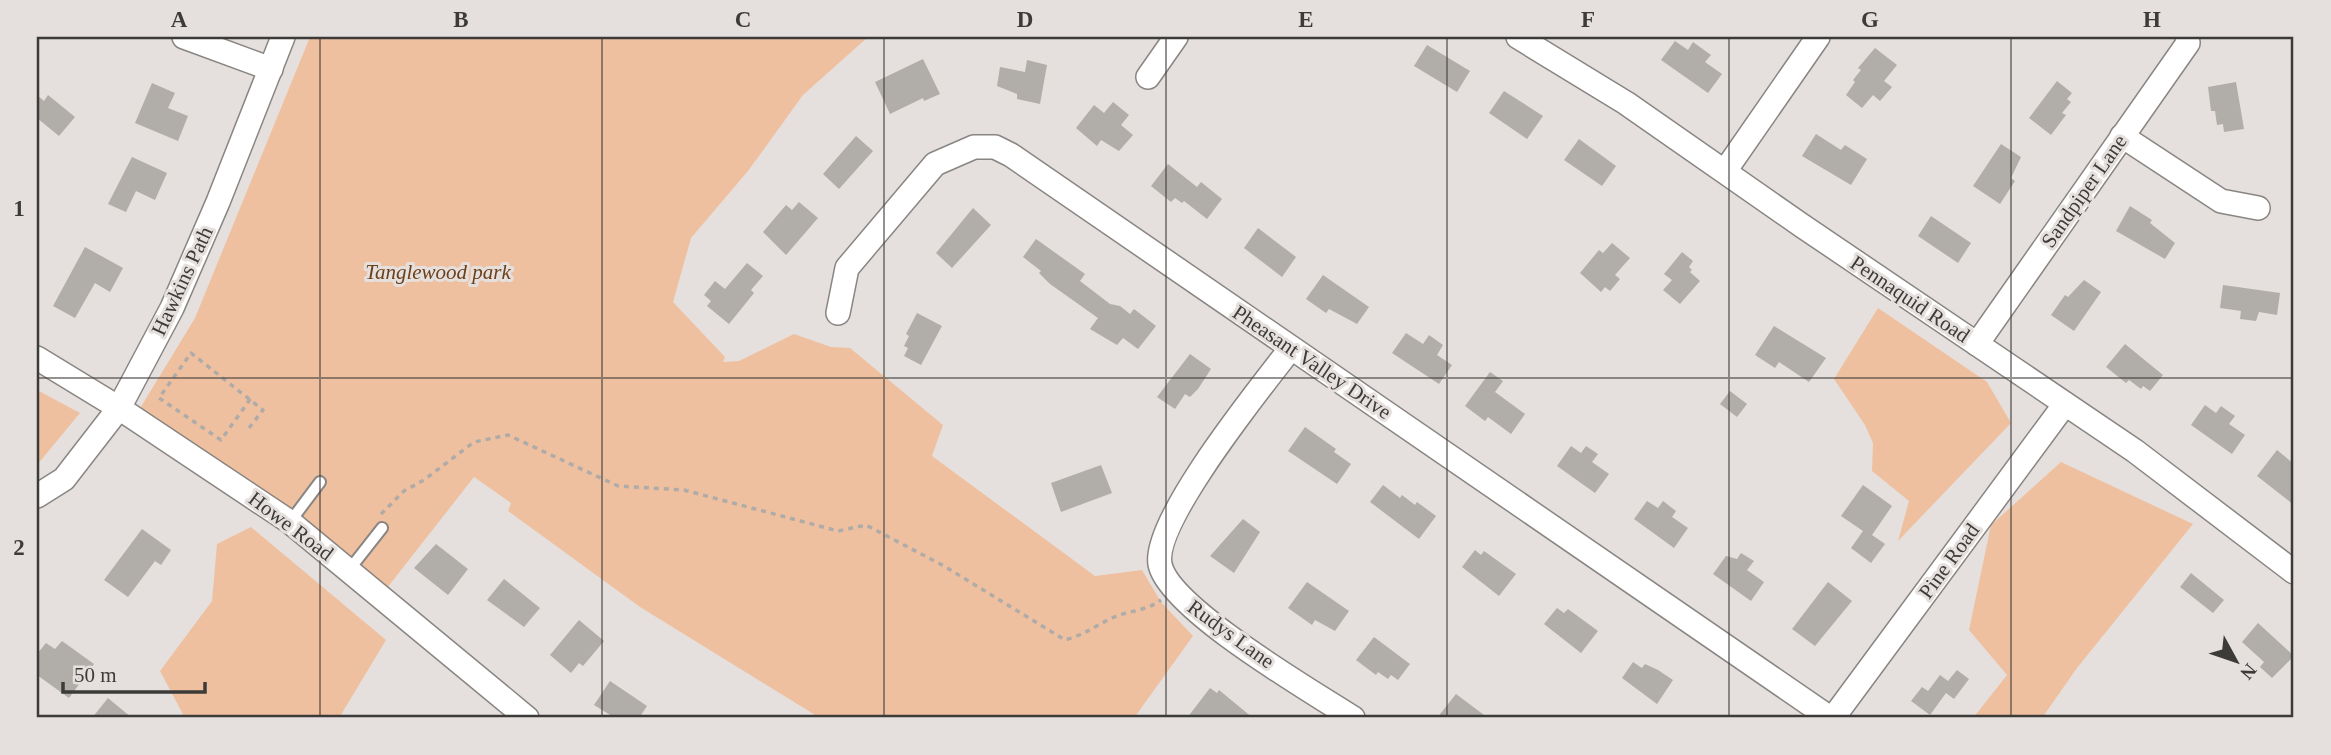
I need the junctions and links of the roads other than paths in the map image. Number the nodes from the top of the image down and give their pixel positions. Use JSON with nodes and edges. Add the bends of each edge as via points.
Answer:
{"nodes":[{"id":1,"x":184,"y":37,"type":"edge"},
{"id":2,"x":284,"y":37,"type":"edge"},
{"id":3,"x":1176,"y":37,"type":"edge"},
{"id":4,"x":1518,"y":37,"type":"edge"},
{"id":5,"x":1818,"y":37,"type":"edge"},
{"id":6,"x":2187,"y":37,"type":"edge"},
{"id":7,"x":271,"y":69,"type":"junction"},
{"id":8,"x":1148,"y":77,"type":"dead end"},
{"id":9,"x":2122,"y":136,"type":"junction"},
{"id":10,"x":1725,"y":171,"type":"junction"},
{"id":11,"x":2258,"y":208,"type":"dead end"},
{"id":12,"x":838,"y":313,"type":"dead end"},
{"id":13,"x":1977,"y":344,"type":"junction"},
{"id":14,"x":1291,"y":348,"type":"junction"},
{"id":15,"x":37,"y":359,"type":"edge"},
{"id":16,"x":2065,"y":404,"type":"junction"},
{"id":17,"x":120,"y":408,"type":"junction"},
{"id":18,"x":320,"y":482,"type":"dead end"},
{"id":19,"x":37,"y":496,"type":"edge"},
{"id":20,"x":290,"y":522,"type":"junction"},
{"id":21,"x":378,"y":525,"type":"road end"},
{"id":22,"x":349,"y":570,"type":"junction"},
{"id":23,"x":2294,"y":572,"type":"edge"},
{"id":24,"x":527,"y":718,"type":"edge"},
{"id":25,"x":1353,"y":718,"type":"edge"},
{"id":26,"x":1832,"y":718,"type":"edge"}],
"edges":[{"from":1,"to":7,"type":"street"},
{"from":2,"to":7,"type":"street","name":"Hawkins Path"},
{"from":3,"to":8,"type":"street"},
{"from":4,"to":10,"type":"street","name":"Pennaquid Road"},
{"from":5,"to":10,"type":"street"},
{"from":6,"to":9,"type":"street","name":"Sandpiper Lane","via":[[2188,43]]},
{"from":7,"to":17,"type":"street","name":"Hawkins Path","via":[[172,309]]},
{"from":9,"to":11,"type":"street","via":[[2221,201]]},
{"from":9,"to":13,"type":"street","name":"Sandpiper Lane"},
{"from":10,"to":13,"type":"street","name":"Pennaquid Road"},
{"from":12,"to":14,"type":"street","name":"Pheasant Valley Drive","via":[[847,268],[934,164],[974,147],[995,147]]},
{"from":13,"to":16,"type":"street","name":"Pennaquid Road"},
{"from":14,"to":25,"type":"street","name":"Rudys Lane","via":[[1181,501],[1164,533],[1160,564],[1174,591],[1210,623]]},
{"from":14,"to":26,"type":"street","name":"Pheasant Valley Drive"},
{"from":15,"to":17,"type":"street","name":"Howe Road"},
{"from":16,"to":23,"type":"street","name":"Pennaquid Road","via":[[2135,451]]},
{"from":16,"to":26,"type":"street","name":"Pine Road"},
{"from":17,"to":19,"type":"street","name":"Hawkins Path","via":[[64,479]]},
{"from":17,"to":20,"type":"street","name":"Howe Road"},
{"from":18,"to":20,"type":"lane"},
{"from":20,"to":22,"type":"street","name":"Howe Road"},
{"from":21,"to":22,"type":"lane"},
{"from":22,"to":24,"type":"street","name":"Howe Road"}]}
